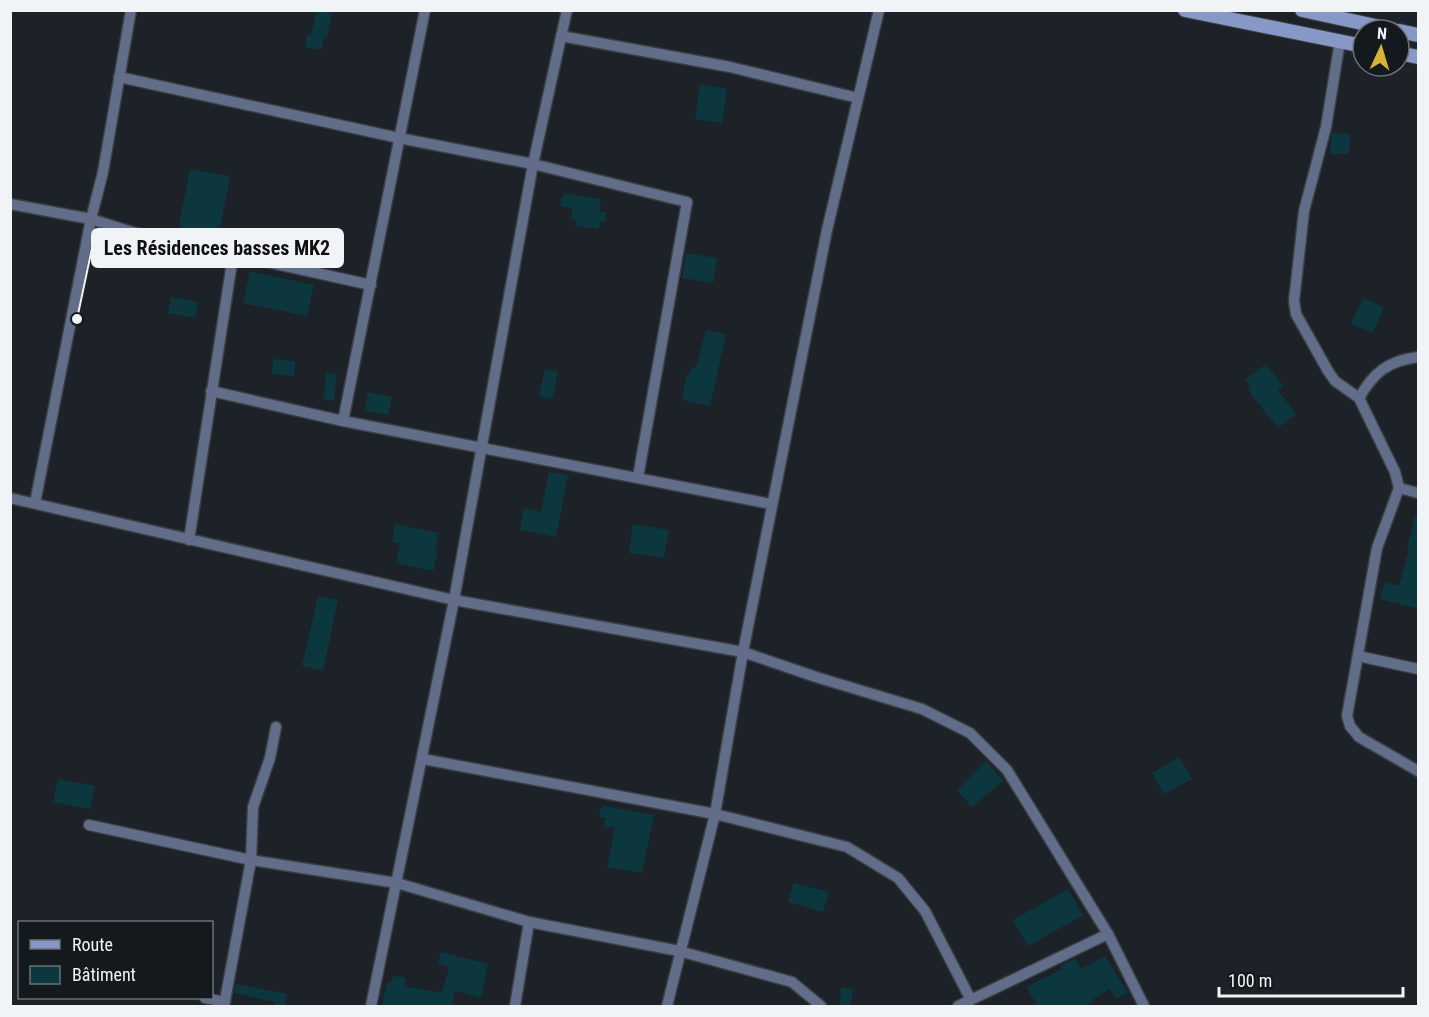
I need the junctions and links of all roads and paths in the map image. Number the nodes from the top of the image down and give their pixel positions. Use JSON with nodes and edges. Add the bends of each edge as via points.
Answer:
{"nodes":[{"id":1,"x":131,"y":10,"type":"edge"},
{"id":2,"x":425,"y":10,"type":"edge"},
{"id":3,"x":567,"y":10,"type":"edge"},
{"id":4,"x":879,"y":10,"type":"edge"},
{"id":5,"x":1185,"y":10,"type":"edge"},
{"id":6,"x":1302,"y":10,"type":"edge"},
{"id":7,"x":1351,"y":16,"type":"edge"},
{"id":8,"x":561,"y":36,"type":"junction"},
{"id":9,"x":1340,"y":41,"type":"junction"},
{"id":10,"x":1351,"y":43,"type":"edge"},
{"id":11,"x":119,"y":77,"type":"junction"},
{"id":12,"x":858,"y":98,"type":"junction"},
{"id":13,"x":399,"y":138,"type":"junction"},
{"id":14,"x":533,"y":164,"type":"junction"},
{"id":15,"x":10,"y":204,"type":"edge"},
{"id":16,"x":91,"y":219,"type":"junction"},
{"id":17,"x":233,"y":256,"type":"junction"},
{"id":18,"x":371,"y":285,"type":"junction"},
{"id":19,"x":1418,"y":353,"type":"edge"},
{"id":20,"x":211,"y":391,"type":"junction"},
{"id":21,"x":1359,"y":398,"type":"junction"},
{"id":22,"x":343,"y":421,"type":"junction"},
{"id":23,"x":481,"y":447,"type":"junction"},
{"id":24,"x":638,"y":477,"type":"junction"},
{"id":25,"x":1399,"y":488,"type":"junction"},
{"id":26,"x":1419,"y":493,"type":"edge"},
{"id":27,"x":10,"y":498,"type":"edge"},
{"id":28,"x":34,"y":503,"type":"junction"},
{"id":29,"x":771,"y":504,"type":"junction"},
{"id":30,"x":189,"y":540,"type":"junction"},
{"id":31,"x":454,"y":600,"type":"junction"},
{"id":32,"x":743,"y":652,"type":"junction"},
{"id":33,"x":1358,"y":656,"type":"junction"},
{"id":34,"x":1419,"y":669,"type":"edge"},
{"id":35,"x":276,"y":727,"type":"dead end"},
{"id":36,"x":423,"y":759,"type":"junction"},
{"id":37,"x":1419,"y":771,"type":"edge"},
{"id":38,"x":715,"y":814,"type":"junction"},
{"id":39,"x":89,"y":825,"type":"dead end"},
{"id":40,"x":251,"y":860,"type":"junction"},
{"id":41,"x":397,"y":884,"type":"junction"},
{"id":42,"x":529,"y":921,"type":"junction"},
{"id":43,"x":1108,"y":934,"type":"junction"},
{"id":44,"x":679,"y":951,"type":"junction"},
{"id":45,"x":208,"y":999,"type":"edge"},
{"id":46,"x":971,"y":1000,"type":"junction"},
{"id":47,"x":224,"y":1004,"type":"edge"},
{"id":48,"x":371,"y":1006,"type":"edge"},
{"id":49,"x":515,"y":1006,"type":"edge"},
{"id":50,"x":667,"y":1006,"type":"edge"},
{"id":51,"x":820,"y":1006,"type":"edge"},
{"id":52,"x":958,"y":1006,"type":"edge"},
{"id":53,"x":1144,"y":1006,"type":"edge"}],
"edges":[{"from":1,"to":11,"type":"street"},
{"from":2,"to":13,"type":"street"},
{"from":3,"to":8,"type":"street"},
{"from":4,"to":12,"type":"street"},
{"from":5,"to":9,"type":"main road"},
{"from":6,"to":7,"type":"main road"},
{"from":8,"to":12,"type":"street","via":[[730,67]]},
{"from":8,"to":14,"type":"street"},
{"from":9,"to":10,"type":"main road"},
{"from":9,"to":21,"type":"street","via":[[1326,128],[1304,211],[1294,301],[1296,314],[1328,371]]},
{"from":11,"to":13,"type":"street"},
{"from":11,"to":16,"type":"street"},
{"from":12,"to":29,"type":"street"},
{"from":13,"to":14,"type":"street"},
{"from":13,"to":18,"type":"street"},
{"from":14,"to":23,"type":"street"},
{"from":14,"to":24,"type":"street","via":[[687,202]]},
{"from":15,"to":16,"type":"street"},
{"from":16,"to":17,"type":"street"},
{"from":16,"to":28,"type":"street"},
{"from":17,"to":18,"type":"street"},
{"from":17,"to":20,"type":"street"},
{"from":18,"to":22,"type":"street"},
{"from":19,"to":21,"type":"street","via":[[1384,367],[1369,380]]},
{"from":20,"to":22,"type":"street"},
{"from":20,"to":30,"type":"street"},
{"from":21,"to":25,"type":"street"},
{"from":22,"to":23,"type":"street"},
{"from":23,"to":24,"type":"street"},
{"from":23,"to":31,"type":"street"},
{"from":24,"to":29,"type":"street"},
{"from":25,"to":26,"type":"street"},
{"from":25,"to":33,"type":"street","via":[[1377,548]]},
{"from":27,"to":28,"type":"street"},
{"from":28,"to":30,"type":"street"},
{"from":29,"to":32,"type":"street"},
{"from":30,"to":31,"type":"street"},
{"from":31,"to":32,"type":"street"},
{"from":31,"to":36,"type":"street"},
{"from":32,"to":38,"type":"street"},
{"from":32,"to":43,"type":"street","via":[[922,709],[970,733],[1007,770]]},
{"from":33,"to":34,"type":"street"},
{"from":33,"to":37,"type":"street","via":[[1347,716],[1350,726],[1359,736]]},
{"from":35,"to":40,"type":"street","via":[[253,807]]},
{"from":36,"to":38,"type":"street"},
{"from":36,"to":41,"type":"street"},
{"from":38,"to":44,"type":"street"},
{"from":38,"to":46,"type":"street","via":[[847,847],[898,878],[925,911]]},
{"from":39,"to":40,"type":"street"},
{"from":40,"to":41,"type":"street"},
{"from":40,"to":47,"type":"street"},
{"from":41,"to":42,"type":"street"},
{"from":41,"to":48,"type":"street"},
{"from":42,"to":44,"type":"street"},
{"from":42,"to":49,"type":"street"},
{"from":43,"to":46,"type":"street"},
{"from":43,"to":53,"type":"street"},
{"from":44,"to":50,"type":"street"},
{"from":44,"to":51,"type":"street","via":[[792,982]]},
{"from":45,"to":47,"type":"street"},
{"from":46,"to":52,"type":"street"}]}
